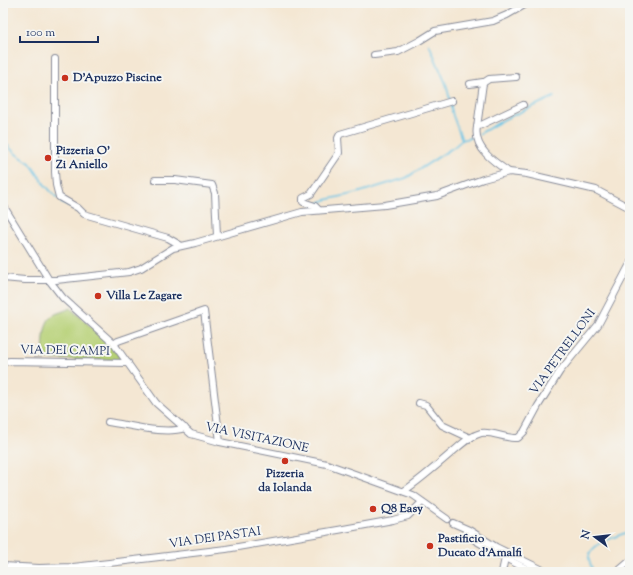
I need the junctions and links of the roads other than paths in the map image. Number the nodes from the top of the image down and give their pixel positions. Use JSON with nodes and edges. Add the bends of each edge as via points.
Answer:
{"nodes":[{"id":1,"x":528,"y":3,"type":"edge"},
{"id":2,"x":374,"y":55,"type":"dead end"},
{"id":3,"x":55,"y":59,"type":"dead end"},
{"id":4,"x":516,"y":76,"type":"dead end"},
{"id":5,"x":483,"y":83,"type":"junction"},
{"id":6,"x":470,"y":84,"type":"dead end"},
{"id":7,"x":452,"y":101,"type":"dead end"},
{"id":8,"x":523,"y":105,"type":"dead end"},
{"id":9,"x":477,"y":127,"type":"junction"},
{"id":10,"x":509,"y":172,"type":"junction"},
{"id":11,"x":155,"y":180,"type":"dead end"},
{"id":12,"x":3,"y":205,"type":"edge"},
{"id":13,"x":315,"y":207,"type":"junction"},
{"id":14,"x":630,"y":208,"type":"edge"},
{"id":15,"x":6,"y":215,"type":"edge"},
{"id":16,"x":217,"y":233,"type":"junction"},
{"id":17,"x":180,"y":245,"type":"junction"},
{"id":18,"x":630,"y":264,"type":"edge"},
{"id":19,"x":3,"y":278,"type":"edge"},
{"id":20,"x":49,"y":280,"type":"junction"},
{"id":21,"x":114,"y":344,"type":"junction"},
{"id":22,"x":3,"y":362,"type":"edge"},
{"id":23,"x":128,"y":363,"type":"junction"},
{"id":24,"x":418,"y":403,"type":"dead end"},
{"id":25,"x":108,"y":422,"type":"dead end"},
{"id":26,"x":185,"y":428,"type":"junction"},
{"id":27,"x":470,"y":438,"type":"junction"},
{"id":28,"x":220,"y":442,"type":"junction"},
{"id":29,"x":404,"y":491,"type":"junction"},
{"id":30,"x":422,"y":502,"type":"junction"},
{"id":31,"x":464,"y":527,"type":"junction"},
{"id":32,"x":505,"y":558,"type":"junction"},
{"id":33,"x":630,"y":561,"type":"edge"},
{"id":34,"x":6,"y":566,"type":"edge"},
{"id":35,"x":3,"y":571,"type":"edge"},
{"id":36,"x":502,"y":572,"type":"edge"},
{"id":37,"x":533,"y":572,"type":"edge"},
{"id":38,"x":547,"y":572,"type":"edge"},
{"id":39,"x":616,"y":572,"type":"edge"}],
"edges":[{"from":1,"to":2,"type":"street","via":[[493,21],[435,30],[398,52]]},
{"from":3,"to":17,"type":"street","via":[[55,172],[59,197],[84,214],[168,238]]},
{"from":4,"to":5,"type":"street","via":[[489,79]]},
{"from":5,"to":6,"type":"street"},
{"from":5,"to":9,"type":"street"},
{"from":7,"to":13,"type":"street","via":[[340,134],[338,153],[310,194],[303,198],[303,202]]},
{"from":8,"to":9,"type":"street"},
{"from":9,"to":10,"type":"street","via":[[479,146],[494,162]]},
{"from":10,"to":13,"type":"street","via":[[437,196],[385,205]]},
{"from":10,"to":14,"type":"street","via":[[596,190]]},
{"from":11,"to":16,"type":"street","via":[[211,184],[215,193]]},
{"from":12,"to":15,"type":"street","name":"VIA VISITAZIONE"},
{"from":13,"to":16,"type":"street"},
{"from":15,"to":20,"type":"street","name":"VIA VISITAZIONE"},
{"from":16,"to":17,"type":"street","via":[[195,243]]},
{"from":17,"to":20,"type":"street","via":[[141,268],[129,272]]},
{"from":18,"to":27,"type":"street","name":"VIA PETRELLONI","via":[[598,325],[560,371],[524,432],[518,438],[510,439],[483,433]]},
{"from":19,"to":20,"type":"street"},
{"from":20,"to":21,"type":"street","name":"VIA VISITAZIONE","via":[[63,298]]},
{"from":21,"to":23,"type":"street","name":"VIA VISITAZIONE"},
{"from":21,"to":28,"type":"street","via":[[204,311]]},
{"from":22,"to":23,"type":"street","name":"VIA DEI CAMPI"},
{"from":23,"to":26,"type":"street","name":"VIA VISITAZIONE","via":[[156,403]]},
{"from":24,"to":27,"type":"street","via":[[426,405],[442,425]]},
{"from":25,"to":26,"type":"street","via":[[161,430]]},
{"from":26,"to":28,"type":"street","name":"VIA VISITAZIONE","via":[[191,434]]},
{"from":27,"to":29,"type":"street","name":"VIA PETRELLONI"},
{"from":28,"to":29,"type":"street","name":"VIA VISITAZIONE","via":[[327,464]]},
{"from":29,"to":30,"type":"street","name":"VIA VISITAZIONE"},
{"from":30,"to":31,"type":"street","name":"VIA VISITAZIONE","via":[[450,521]]},
{"from":30,"to":34,"type":"street","name":"VIA DEI PASTAI","via":[[408,516],[393,520],[226,549],[73,567]]},
{"from":31,"to":32,"type":"street","via":[[473,539]]},
{"from":31,"to":38,"type":"street","name":"VIA VISITAZIONE","via":[[496,547]]},
{"from":32,"to":36,"type":"street"},
{"from":32,"to":37,"type":"street"},
{"from":33,"to":39,"type":"street"},
{"from":34,"to":35,"type":"street"}]}
